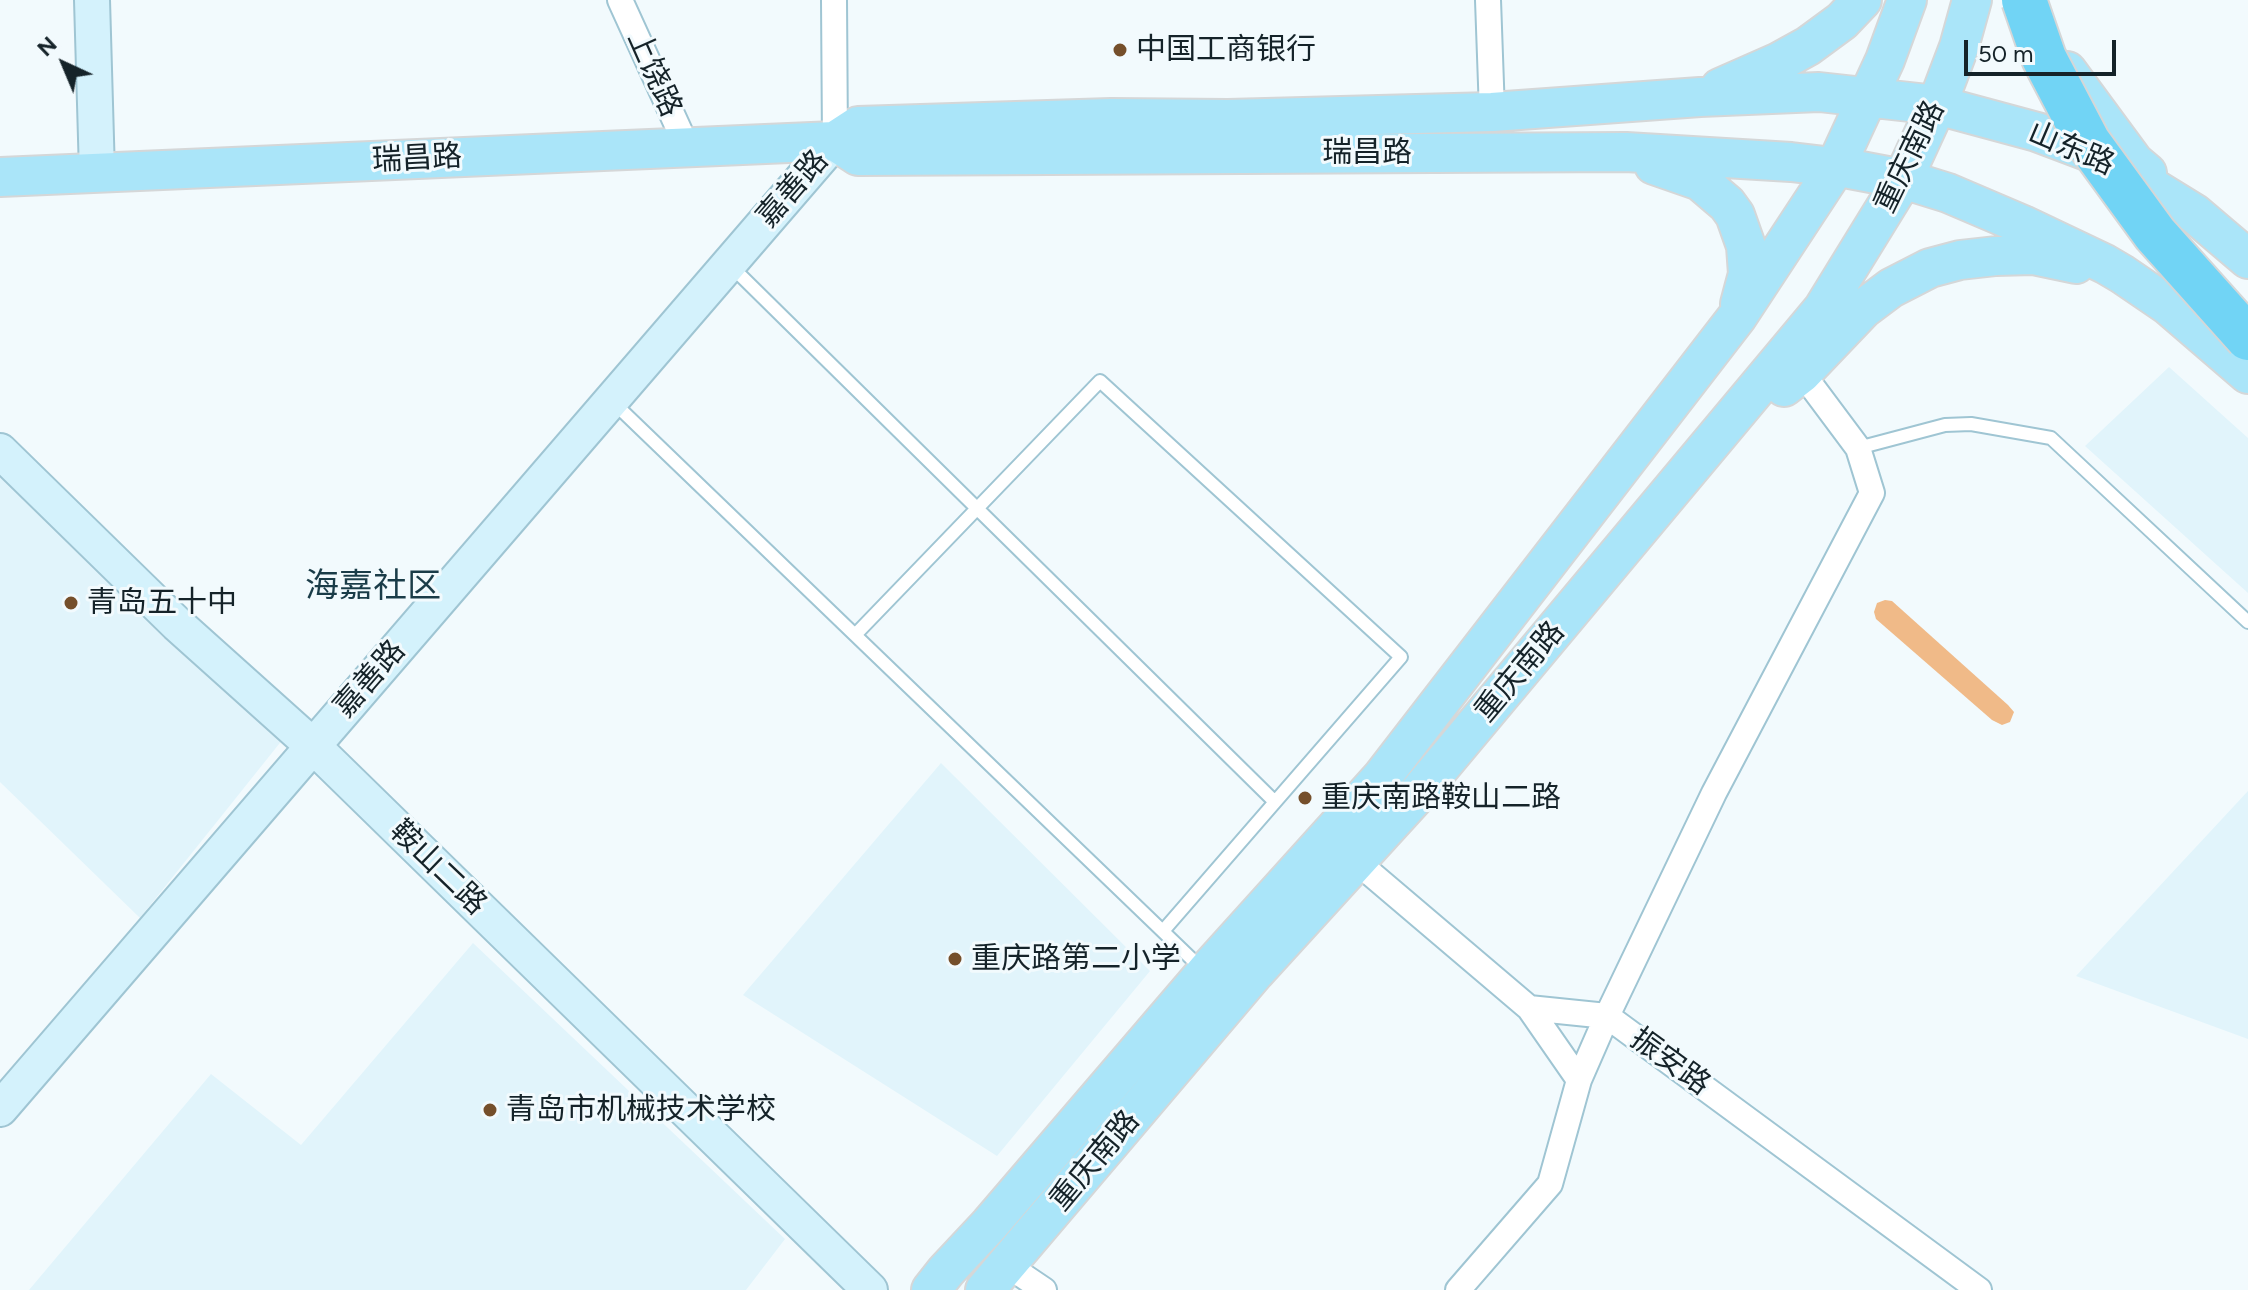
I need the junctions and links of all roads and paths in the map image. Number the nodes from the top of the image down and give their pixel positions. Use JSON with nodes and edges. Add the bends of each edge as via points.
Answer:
{"nodes":[{"id":1,"x":92,"y":0,"type":"edge"},
{"id":2,"x":620,"y":0,"type":"edge"},
{"id":3,"x":834,"y":0,"type":"edge"},
{"id":4,"x":1488,"y":0,"type":"edge"},
{"id":5,"x":1862,"y":0,"type":"edge"},
{"id":6,"x":1907,"y":0,"type":"edge"},
{"id":7,"x":1972,"y":0,"type":"edge"},
{"id":8,"x":2024,"y":0,"type":"edge"},
{"id":9,"x":2033,"y":0,"type":"edge"},
{"id":10,"x":2052,"y":0,"type":"edge"},
{"id":11,"x":1700,"y":97,"type":"junction"},
{"id":12,"x":1869,"y":97,"type":"junction"},
{"id":13,"x":1937,"y":105,"type":"junction"},
{"id":14,"x":1492,"y":112,"type":"junction"},
{"id":15,"x":835,"y":141,"type":"junction"},
{"id":16,"x":687,"y":147,"type":"junction"},
{"id":17,"x":1626,"y":152,"type":"junction"},
{"id":18,"x":1835,"y":168,"type":"junction"},
{"id":19,"x":97,"y":173,"type":"junction"},
{"id":20,"x":0,"y":177,"type":"edge"},
{"id":21,"x":1903,"y":179,"type":"junction"},
{"id":22,"x":2195,"y":214,"type":"junction"},
{"id":23,"x":2248,"y":259,"type":"edge"},
{"id":24,"x":728,"y":264,"type":"junction"},
{"id":25,"x":2122,"y":274,"type":"junction"},
{"id":26,"x":2248,"y":299,"type":"edge"},
{"id":27,"x":1737,"y":317,"type":"junction"},
{"id":28,"x":2248,"y":338,"type":"edge"},
{"id":29,"x":1802,"y":373,"type":"junction"},
{"id":30,"x":2248,"y":374,"type":"edge"},
{"id":31,"x":610,"y":400,"type":"junction"},
{"id":32,"x":1709,"y":446,"type":"junction"},
{"id":33,"x":1858,"y":448,"type":"junction"},
{"id":34,"x":0,"y":451,"type":"edge"},
{"id":35,"x":977,"y":509,"type":"junction"},
{"id":36,"x":2248,"y":622,"type":"edge"},
{"id":37,"x":855,"y":635,"type":"junction"},
{"id":38,"x":313,"y":746,"type":"junction"},
{"id":39,"x":1275,"y":802,"type":"junction"},
{"id":40,"x":1356,"y":861,"type":"junction"},
{"id":41,"x":1163,"y":931,"type":"junction"},
{"id":42,"x":1206,"y":972,"type":"junction"},
{"id":43,"x":1529,"y":1008,"type":"junction"},
{"id":44,"x":1607,"y":1016,"type":"junction"},
{"id":45,"x":1579,"y":1080,"type":"junction"},
{"id":46,"x":0,"y":1109,"type":"edge"},
{"id":47,"x":996,"y":1277,"type":"edge"},
{"id":48,"x":870,"y":1290,"type":"edge"},
{"id":49,"x":931,"y":1290,"type":"edge"},
{"id":50,"x":1044,"y":1290,"type":"edge"},
{"id":51,"x":1458,"y":1290,"type":"edge"},
{"id":52,"x":1979,"y":1290,"type":"edge"}],
"edges":[{"from":1,"to":19,"type":"street"},
{"from":2,"to":16,"type":"street","name":"上饶路"},
{"from":3,"to":15,"type":"street"},
{"from":4,"to":14,"type":"street"},
{"from":5,"to":11,"type":"main road","via":[[1808,46]]},
{"from":6,"to":12,"type":"main road","name":"重庆南路"},
{"from":7,"to":13,"type":"main road","name":"重庆南路"},
{"from":8,"to":28,"type":"highway","bridge":true,"via":[[2044,58],[2088,142],[2155,234]]},
{"from":9,"to":22,"type":"main road","via":[[2063,66],[2134,162]]},
{"from":10,"to":26,"type":"highway","via":[[2068,47],[2112,129],[2179,220]]},
{"from":11,"to":12,"type":"main road","name":"瑞昌路","via":[[1819,92]]},
{"from":11,"to":14,"type":"main road","name":"瑞昌路"},
{"from":12,"to":13,"type":"main road","name":"山东路"},
{"from":12,"to":18,"type":"main road","name":"重庆南路"},
{"from":13,"to":21,"type":"main road","name":"重庆南路"},
{"from":13,"to":22,"type":"main road","name":"山东路","via":[[2090,152]]},
{"from":14,"to":15,"type":"main road","name":"瑞昌路","via":[[858,126]]},
{"from":15,"to":16,"type":"main road","name":"瑞昌路"},
{"from":15,"to":17,"type":"main road","name":"瑞昌路","via":[[858,156]]},
{"from":15,"to":24,"type":"street","name":"嘉善路"},
{"from":16,"to":19,"type":"main road","name":"瑞昌路"},
{"from":17,"to":18,"type":"main road","name":"瑞昌路"},
{"from":17,"to":27,"type":"main road","via":[[1700,181],[1727,204],[1746,246],[1748,274]]},
{"from":18,"to":21,"type":"main road","name":"瑞昌路"},
{"from":18,"to":27,"type":"main road","name":"重庆南路"},
{"from":19,"to":20,"type":"main road","name":"瑞昌路"},
{"from":21,"to":25,"type":"main road","via":[[2011,219]]},
{"from":21,"to":32,"type":"main road","name":"重庆南路","via":[[1823,309]]},
{"from":22,"to":23,"type":"main road","name":"山东路"},
{"from":24,"to":31,"type":"street","name":"嘉善路"},
{"from":24,"to":35,"type":"lane"},
{"from":25,"to":29,"type":"main road","via":[[2033,255],[1960,260],[1930,268],[1863,309]]},
{"from":25,"to":30,"type":"main road","via":[[2169,306]]},
{"from":27,"to":42,"type":"main road","name":"重庆南路","via":[[1382,777]]},
{"from":29,"to":32,"type":"main road"},
{"from":29,"to":33,"type":"street"},
{"from":31,"to":37,"type":"lane"},
{"from":31,"to":38,"type":"street","name":"嘉善路"},
{"from":32,"to":40,"type":"main road","name":"重庆南路"},
{"from":33,"to":36,"type":"lane","via":[[1945,425],[1971,424],[2051,438]]},
{"from":33,"to":44,"type":"street","via":[[1872,493],[1714,793]]},
{"from":34,"to":38,"type":"street","name":"鞍山二路","via":[[177,624]]},
{"from":35,"to":37,"type":"lane"},
{"from":35,"to":39,"type":"lane"},
{"from":35,"to":39,"type":"lane","via":[[1100,381],[1401,657]]},
{"from":37,"to":41,"type":"lane"},
{"from":38,"to":46,"type":"street","name":"嘉善路"},
{"from":38,"to":48,"type":"street","name":"鞍山二路"},
{"from":39,"to":41,"type":"lane"},
{"from":40,"to":43,"type":"street"},
{"from":40,"to":47,"type":"main road","name":"重庆南路"},
{"from":41,"to":42,"type":"lane"},
{"from":42,"to":49,"type":"main road","name":"重庆南路"},
{"from":43,"to":44,"type":"street","name":"振安路"},
{"from":43,"to":45,"type":"street"},
{"from":44,"to":45,"type":"street"},
{"from":44,"to":52,"type":"street","name":"振安路"},
{"from":45,"to":51,"type":"street","via":[[1550,1184]]},
{"from":47,"to":50,"type":"street"}]}
